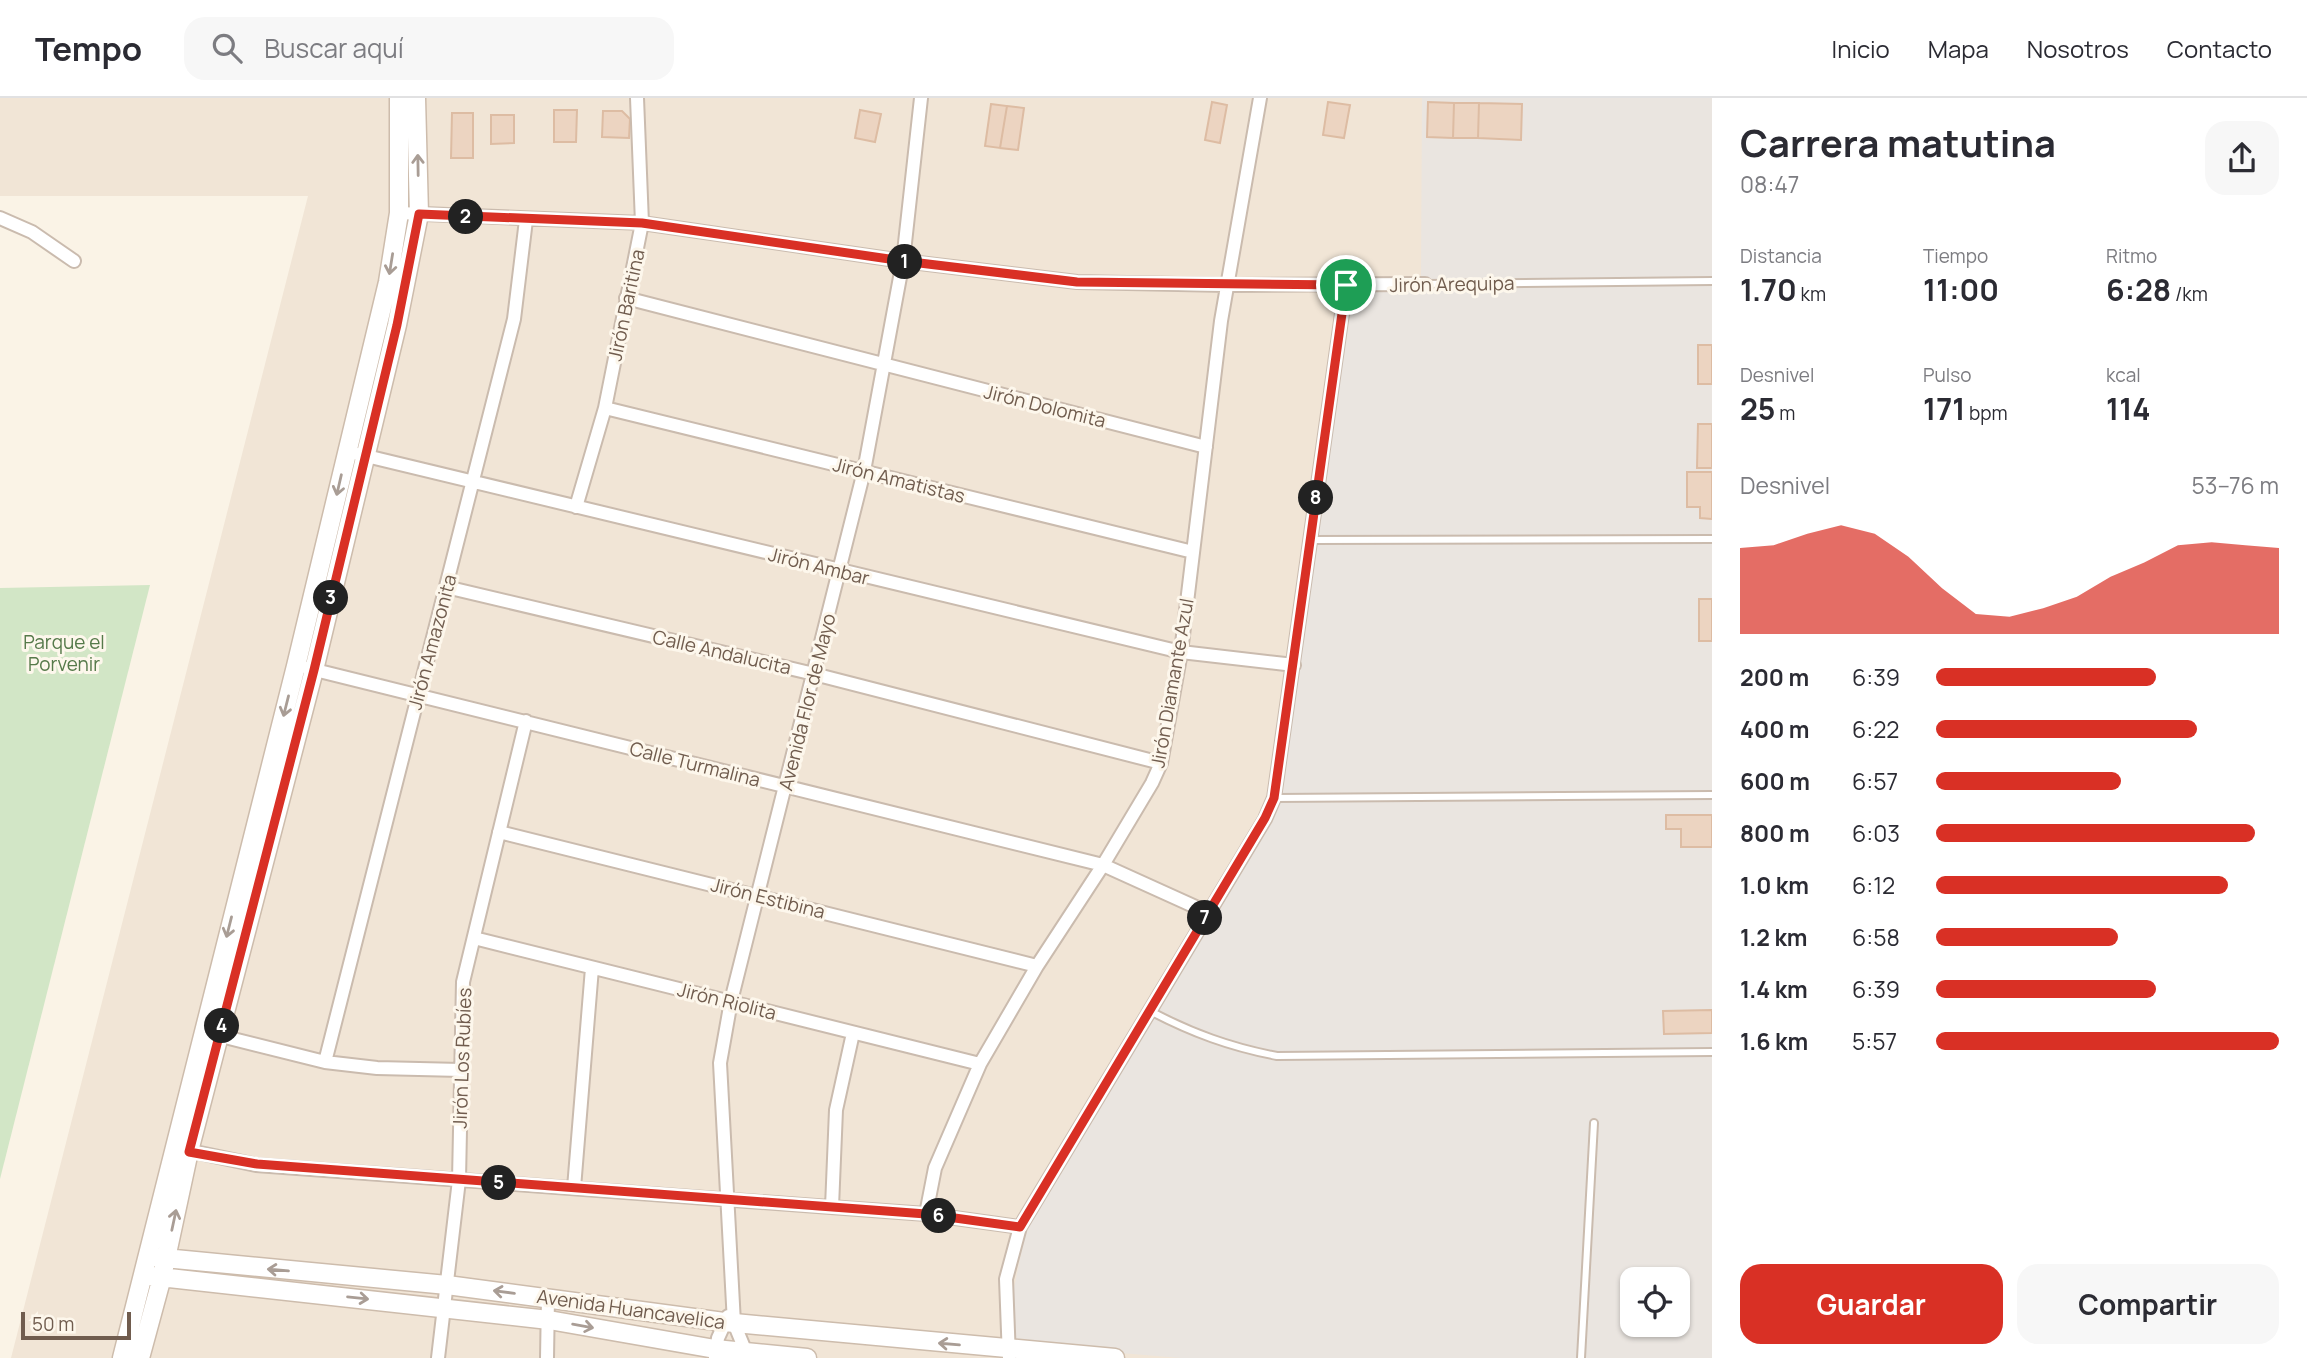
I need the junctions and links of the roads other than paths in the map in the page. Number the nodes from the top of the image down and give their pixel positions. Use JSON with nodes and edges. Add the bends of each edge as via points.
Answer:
{"nodes":[{"id":1,"x":399,"y":98,"type":"edge"},
{"id":2,"x":416,"y":98,"type":"edge"},
{"id":3,"x":637,"y":98,"type":"edge"},
{"id":4,"x":921,"y":98,"type":"edge"},
{"id":5,"x":1261,"y":98,"type":"edge"},
{"id":6,"x":399,"y":212,"type":"junction"},
{"id":7,"x":419,"y":214,"type":"junction"},
{"id":8,"x":0,"y":218,"type":"edge"},
{"id":9,"x":526,"y":220,"type":"junction"},
{"id":10,"x":642,"y":223,"type":"junction"},
{"id":11,"x":75,"y":261,"type":"dead end"},
{"id":12,"x":903,"y":261,"type":"junction"},
{"id":13,"x":1712,"y":281,"type":"edge"},
{"id":14,"x":1425,"y":284,"type":"joint"},
{"id":15,"x":1228,"y":285,"type":"junction"},
{"id":16,"x":1346,"y":285,"type":"junction"},
{"id":17,"x":626,"y":298,"type":"junction"},
{"id":18,"x":885,"y":365,"type":"junction"},
{"id":19,"x":605,"y":408,"type":"junction"},
{"id":20,"x":1206,"y":447,"type":"junction"},
{"id":21,"x":356,"y":454,"type":"junction"},
{"id":22,"x":864,"y":471,"type":"junction"},
{"id":23,"x":474,"y":481,"type":"junction"},
{"id":24,"x":576,"y":507,"type":"junction"},
{"id":25,"x":1712,"y":539,"type":"edge"},
{"id":26,"x":1310,"y":540,"type":"junction"},
{"id":27,"x":1193,"y":552,"type":"junction"},
{"id":28,"x":841,"y":571,"type":"junction"},
{"id":29,"x":446,"y":587,"type":"junction"},
{"id":30,"x":1181,"y":652,"type":"junction"},
{"id":31,"x":1294,"y":666,"type":"junction"},
{"id":32,"x":305,"y":668,"type":"junction"},
{"id":33,"x":814,"y":674,"type":"junction"},
{"id":34,"x":418,"y":695,"type":"junction"},
{"id":35,"x":526,"y":721,"type":"junction"},
{"id":36,"x":1161,"y":763,"type":"junction"},
{"id":37,"x":785,"y":787,"type":"junction"},
{"id":38,"x":1712,"y":795,"type":"edge"},
{"id":39,"x":1274,"y":798,"type":"junction"},
{"id":40,"x":499,"y":832,"type":"junction"},
{"id":41,"x":1103,"y":865,"type":"junction"},
{"id":42,"x":759,"y":895,"type":"junction"},
{"id":43,"x":1209,"y":913,"type":"junction"},
{"id":44,"x":474,"y":938,"type":"junction"},
{"id":45,"x":1037,"y":967,"type":"junction"},
{"id":46,"x":592,"y":968,"type":"junction"},
{"id":47,"x":730,"y":1001,"type":"junction"},
{"id":48,"x":1150,"y":1011,"type":"junction"},
{"id":49,"x":853,"y":1033,"type":"junction"},
{"id":50,"x":211,"y":1034,"type":"junction"},
{"id":51,"x":1712,"y":1052,"type":"edge"},
{"id":52,"x":325,"y":1062,"type":"junction"},
{"id":53,"x":980,"y":1064,"type":"junction"},
{"id":54,"x":461,"y":1070,"type":"junction"},
{"id":55,"x":1594,"y":1123,"type":"dead end"},
{"id":56,"x":181,"y":1149,"type":"junction"},
{"id":57,"x":459,"y":1180,"type":"junction"},
{"id":58,"x":574,"y":1188,"type":"junction"},
{"id":59,"x":729,"y":1201,"type":"junction"},
{"id":60,"x":832,"y":1207,"type":"junction"},
{"id":61,"x":926,"y":1214,"type":"junction"},
{"id":62,"x":1020,"y":1227,"type":"junction"},
{"id":63,"x":155,"y":1267,"type":"junction"},
{"id":64,"x":447,"y":1286,"type":"junction"},
{"id":65,"x":548,"y":1298,"type":"junction"},
{"id":66,"x":445,"y":1307,"type":"junction"},
{"id":67,"x":731,"y":1317,"type":"junction"},
{"id":68,"x":549,"y":1320,"type":"junction"},
{"id":69,"x":715,"y":1354,"type":"edge"},
{"id":70,"x":1008,"y":1354,"type":"edge"},
{"id":71,"x":742,"y":1356,"type":"edge"},
{"id":72,"x":122,"y":1358,"type":"edge"},
{"id":73,"x":140,"y":1358,"type":"edge"},
{"id":74,"x":438,"y":1358,"type":"edge"},
{"id":75,"x":547,"y":1358,"type":"edge"},
{"id":76,"x":807,"y":1358,"type":"edge"},
{"id":77,"x":1115,"y":1358,"type":"edge"},
{"id":78,"x":1581,"y":1358,"type":"edge"}],
"edges":[{"from":1,"to":6,"type":"main road"},
{"from":7,"to":2,"type":"main road","one_way":true},
{"from":3,"to":10,"type":"street","name":"Jirón Baritina"},
{"from":4,"to":12,"type":"street","name":"Avenida Flor de Mayo"},
{"from":5,"to":15,"type":"street","name":"Jirón Diamante Azul"},
{"from":6,"to":7,"type":"street","name":"Jirón Arequipa"},
{"from":6,"to":21,"type":"main road","one_way":true},
{"from":7,"to":9,"type":"street","name":"Jirón Arequipa"},
{"from":7,"to":21,"type":"main road","via":[[397,325]]},
{"from":8,"to":11,"type":"street","via":[[32,232]]},
{"from":9,"to":10,"type":"street","name":"Jirón Arequipa"},
{"from":9,"to":23,"type":"street","name":"Jirón Amazonita","via":[[514,319]]},
{"from":10,"to":12,"type":"street","name":"Jirón Arequipa"},
{"from":10,"to":17,"type":"street","name":"Jirón Baritina"},
{"from":12,"to":15,"type":"street","name":"Jirón Arequipa","via":[[1077,282]]},
{"from":12,"to":18,"type":"street","name":"Avenida Flor de Mayo"},
{"from":13,"to":14,"type":"lane","name":"Jirón Arequipa"},
{"from":14,"to":16,"type":"street","name":"Jirón Arequipa"},
{"from":15,"to":16,"type":"street","name":"Jirón Arequipa"},
{"from":15,"to":20,"type":"street","name":"Jirón Diamante Azul"},
{"from":16,"to":26,"type":"street"},
{"from":17,"to":18,"type":"street","name":"Jirón Dolomita"},
{"from":17,"to":19,"type":"street","name":"Jirón Baritina"},
{"from":18,"to":20,"type":"street","name":"Jirón Dolomita"},
{"from":18,"to":22,"type":"street","name":"Avenida Flor de Mayo"},
{"from":19,"to":22,"type":"street","name":"Jirón Amatistas"},
{"from":19,"to":24,"type":"street","name":"Jirón Baritina"},
{"from":20,"to":27,"type":"street","name":"Jirón Diamante Azul"},
{"from":21,"to":23,"type":"street","name":"Jirón Ambar"},
{"from":21,"to":32,"type":"main road"},
{"from":22,"to":27,"type":"street","name":"Jirón Amatistas"},
{"from":22,"to":28,"type":"street","name":"Avenida Flor de Mayo"},
{"from":23,"to":24,"type":"street","name":"Jirón Ambar"},
{"from":23,"to":29,"type":"street","name":"Jirón Amazonita"},
{"from":24,"to":28,"type":"street","name":"Jirón Ambar"},
{"from":25,"to":26,"type":"lane"},
{"from":26,"to":31,"type":"street"},
{"from":27,"to":30,"type":"street","name":"Jirón Diamante Azul"},
{"from":28,"to":30,"type":"street","name":"Jirón Ambar"},
{"from":28,"to":33,"type":"street","name":"Avenida Flor de Mayo"},
{"from":29,"to":33,"type":"street","name":"Calle Andalucita"},
{"from":29,"to":34,"type":"street","name":"Jirón Amazonita"},
{"from":30,"to":31,"type":"street","name":"Jirón Ambar"},
{"from":30,"to":36,"type":"street","name":"Jirón Diamante Azul"},
{"from":31,"to":39,"type":"street"},
{"from":32,"to":34,"type":"street","name":"Calle Turmalina"},
{"from":32,"to":50,"type":"main road"},
{"from":33,"to":36,"type":"street","name":"Calle Andalucita"},
{"from":33,"to":37,"type":"street","name":"Avenida Flor de Mayo"},
{"from":34,"to":35,"type":"street","name":"Calle Turmalina"},
{"from":34,"to":52,"type":"street","name":"Jirón Amazonita"},
{"from":35,"to":37,"type":"street","name":"Calle Turmalina"},
{"from":35,"to":40,"type":"street","name":"Jirón Los Rubíes"},
{"from":36,"to":41,"type":"street","name":"Jirón Diamante Azul"},
{"from":37,"to":41,"type":"street","name":"Calle Turmalina"},
{"from":37,"to":42,"type":"street","name":"Avenida Flor de Mayo"},
{"from":38,"to":39,"type":"lane"},
{"from":39,"to":43,"type":"street"},
{"from":40,"to":42,"type":"street","name":"Jirón Estibina"},
{"from":40,"to":44,"type":"street","name":"Jirón Los Rubíes"},
{"from":41,"to":43,"type":"street","name":"Calle Turmalina"},
{"from":41,"to":45,"type":"street","name":"Jirón Diamante Azul"},
{"from":42,"to":45,"type":"street","name":"Jirón Estibina"},
{"from":42,"to":47,"type":"street","name":"Avenida Flor de Mayo"},
{"from":43,"to":48,"type":"street"},
{"from":44,"to":46,"type":"street","name":"Jirón Riolita"},
{"from":44,"to":54,"type":"street","name":"Jirón Los Rubíes","via":[[463,982]]},
{"from":45,"to":53,"type":"street","name":"Jirón Diamante Azul"},
{"from":46,"to":47,"type":"street","name":"Jirón Riolita"},
{"from":46,"to":58,"type":"street"},
{"from":47,"to":49,"type":"street","name":"Jirón Riolita"},
{"from":47,"to":59,"type":"street","name":"Avenida Flor de Mayo","via":[[720,1063]]},
{"from":48,"to":51,"type":"lane","via":[[1231,1047],[1277,1056]]},
{"from":48,"to":62,"type":"street"},
{"from":49,"to":53,"type":"street","name":"Jirón Riolita"},
{"from":49,"to":60,"type":"street","via":[[836,1110]]},
{"from":50,"to":52,"type":"street"},
{"from":50,"to":56,"type":"main road"},
{"from":52,"to":54,"type":"street"},
{"from":53,"to":61,"type":"street","name":"Jirón Diamante Azul","via":[[935,1168]]},
{"from":54,"to":57,"type":"street","name":"Jirón Los Rubíes"},
{"from":55,"to":78,"type":"lane"},
{"from":56,"to":57,"type":"street","via":[[257,1164]]},
{"from":56,"to":63,"type":"main road"},
{"from":57,"to":58,"type":"street"},
{"from":57,"to":64,"type":"street","name":"Jirón Los Rubíes"},
{"from":58,"to":59,"type":"street"},
{"from":59,"to":60,"type":"street"},
{"from":59,"to":67,"type":"street","name":"Avenida Flor de Mayo"},
{"from":60,"to":61,"type":"street"},
{"from":61,"to":62,"type":"street"},
{"from":62,"to":70,"type":"street","via":[[1006,1279]]},
{"from":64,"to":63,"type":"main road","name":"Avenida Huancavelica","one_way":true},
{"from":63,"to":66,"type":"main road","name":"Avenida Huancavelica","one_way":true},
{"from":63,"to":72,"type":"main road"},
{"from":63,"to":73,"type":"main road"},
{"from":65,"to":64,"type":"main road","name":"Avenida Huancavelica","one_way":true},
{"from":64,"to":66,"type":"street","name":"Jirón Los Rubíes"},
{"from":65,"to":67,"type":"main road","name":"Avenida Huancavelica"},
{"from":65,"to":68,"type":"street"},
{"from":66,"to":68,"type":"main road","name":"Avenida Huancavelica"},
{"from":66,"to":74,"type":"street","name":"Jirón Los Rubíes"},
{"from":67,"to":69,"type":"street","name":"Avenida Flor de Mayo"},
{"from":70,"to":67,"type":"main road","name":"Avenida Huancavelica","one_way":true},
{"from":67,"to":71,"type":"street","name":"Avenida Flor de Mayo","via":[[743,1345]]},
{"from":68,"to":69,"type":"main road","name":"Avenida Huancavelica","one_way":true},
{"from":68,"to":75,"type":"street"},
{"from":69,"to":71,"type":"main road","name":"Avenida Huancavelica"},
{"from":70,"to":77,"type":"main road","name":"Avenida Huancavelica"},
{"from":71,"to":76,"type":"main road","name":"Avenida Huancavelica"}]}
